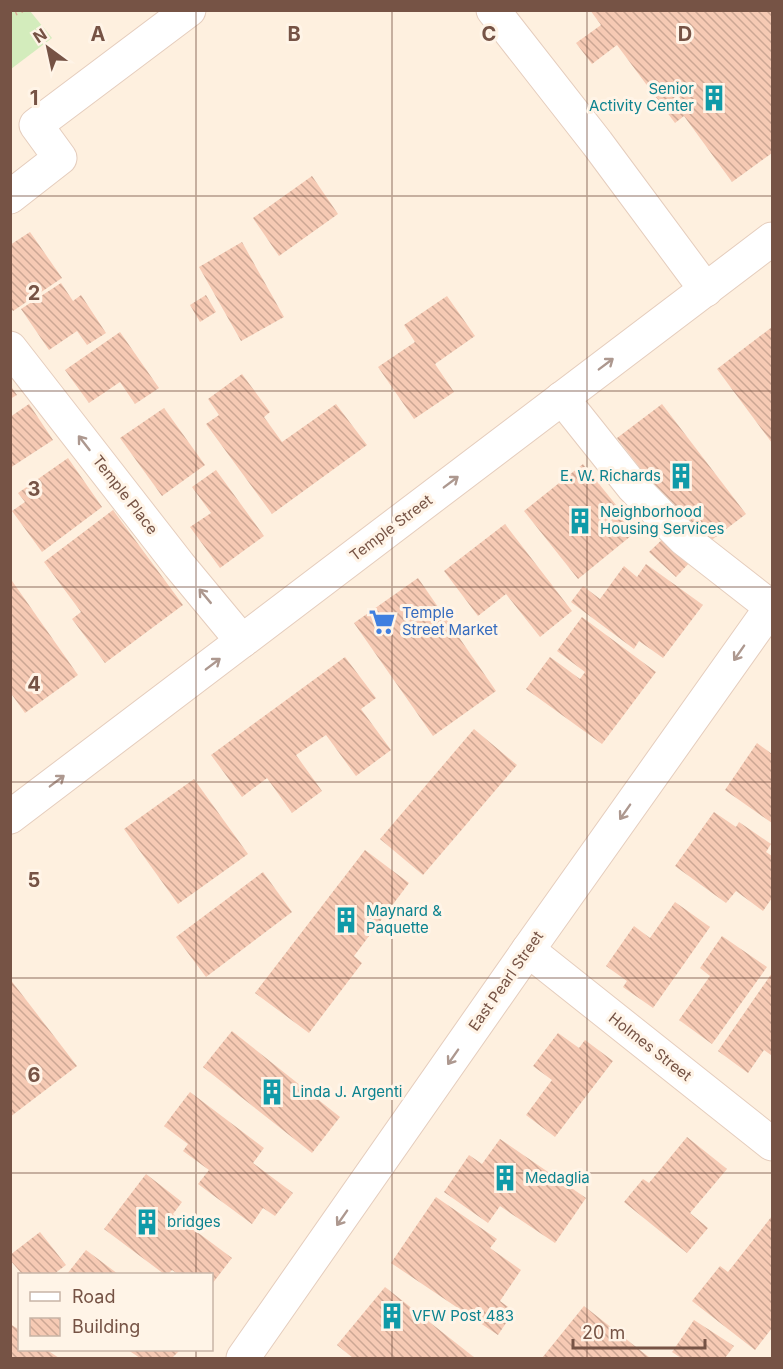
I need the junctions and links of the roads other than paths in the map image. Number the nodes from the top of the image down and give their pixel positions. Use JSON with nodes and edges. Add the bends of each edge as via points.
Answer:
{"nodes":[{"id":1,"x":189,"y":10,"type":"edge"},
{"id":2,"x":493,"y":10,"type":"edge"},
{"id":3,"x":10,"y":197,"type":"edge"},
{"id":4,"x":772,"y":239,"type":"edge"},
{"id":5,"x":706,"y":290,"type":"junction"},
{"id":6,"x":10,"y":348,"type":"edge"},
{"id":7,"x":562,"y":398,"type":"junction"},
{"id":8,"x":772,"y":607,"type":"edge"},
{"id":9,"x":242,"y":641,"type":"junction"},
{"id":10,"x":10,"y":817,"type":"edge"},
{"id":11,"x":528,"y":950,"type":"junction"},
{"id":12,"x":772,"y":1144,"type":"edge"},
{"id":13,"x":259,"y":1353,"type":"edge"}],
"edges":[{"from":1,"to":3,"type":"street","via":[[36,125],[60,158]]},
{"from":2,"to":5,"type":"street"},
{"from":4,"to":5,"type":"street","name":"Temple Street"},
{"from":7,"to":5,"type":"street","name":"Temple Street","one_way":true},
{"from":9,"to":6,"type":"street","name":"Temple Place","one_way":true},
{"from":7,"to":8,"type":"street","via":[[625,478],[684,539]]},
{"from":9,"to":7,"type":"street","name":"Temple Street","one_way":true},
{"from":8,"to":11,"type":"street","name":"East Pearl Street","one_way":true},
{"from":10,"to":9,"type":"street","name":"Temple Street","one_way":true},
{"from":11,"to":12,"type":"street","name":"Holmes Street"},
{"from":11,"to":13,"type":"street","name":"East Pearl Street","one_way":true}]}
